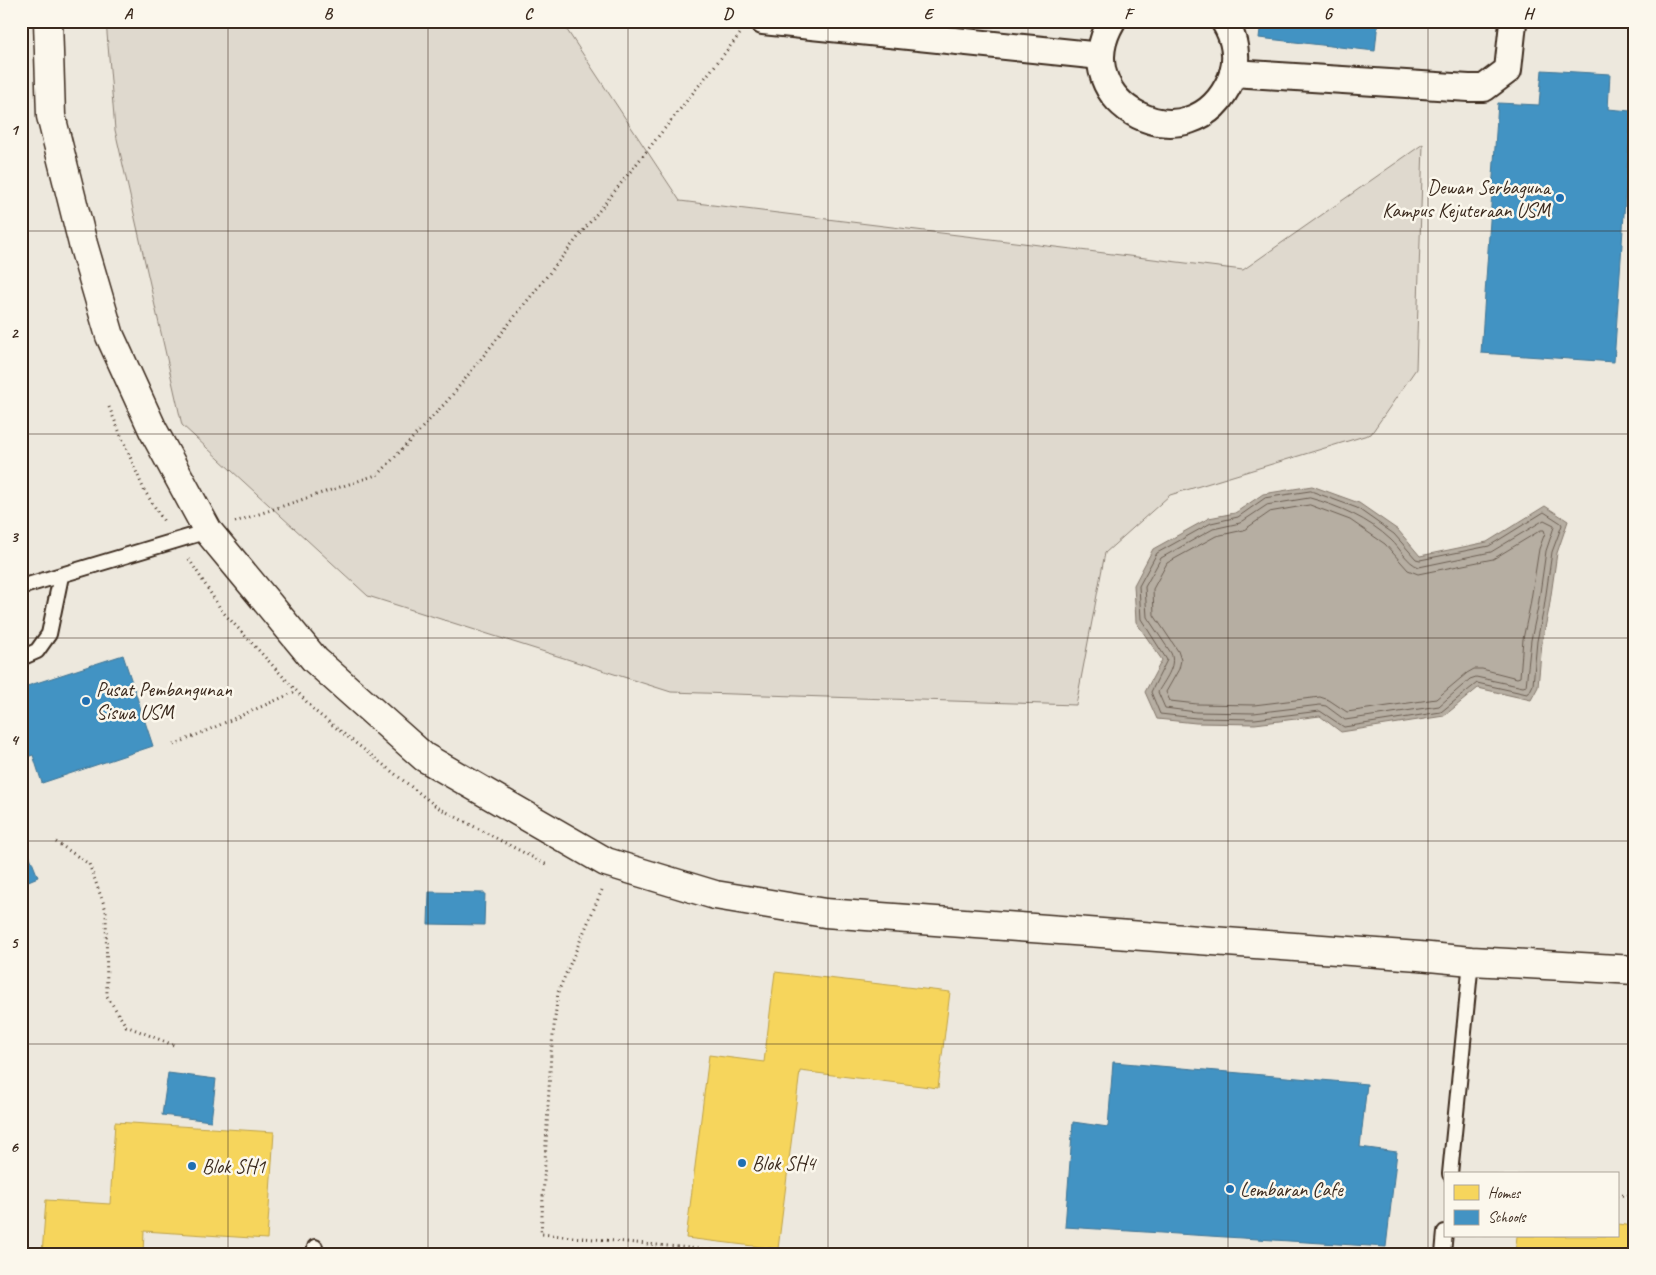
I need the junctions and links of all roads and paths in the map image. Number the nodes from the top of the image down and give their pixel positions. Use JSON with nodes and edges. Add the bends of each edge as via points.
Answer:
{"nodes":[{"id":1,"x":48,"y":21,"type":"edge"},
{"id":2,"x":1112,"y":21,"type":"edge"},
{"id":3,"x":1224,"y":21,"type":"edge"},
{"id":4,"x":804,"y":23,"type":"edge"},
{"id":5,"x":1513,"y":23,"type":"dead end"},
{"id":6,"x":754,"y":25,"type":"edge"},
{"id":7,"x":1101,"y":56,"type":"junction"},
{"id":8,"x":1233,"y":73,"type":"junction"},
{"id":9,"x":208,"y":531,"type":"junction"},
{"id":10,"x":61,"y":576,"type":"junction"},
{"id":11,"x":21,"y":587,"type":"edge"},
{"id":12,"x":21,"y":658,"type":"edge"},
{"id":13,"x":297,"y":692,"type":"dead end"},
{"id":14,"x":174,"y":745,"type":"dead end"},
{"id":15,"x":56,"y":842,"type":"dead end"},
{"id":16,"x":604,"y":886,"type":"dead end"},
{"id":17,"x":1471,"y":961,"type":"junction"},
{"id":18,"x":1635,"y":970,"type":"edge"},
{"id":19,"x":176,"y":1046,"type":"dead end"},
{"id":20,"x":1450,"y":1172,"type":"edge"},
{"id":21,"x":1618,"y":1195,"type":"edge"},
{"id":22,"x":1635,"y":1196,"type":"edge"},
{"id":23,"x":1444,"y":1238,"type":"edge"},
{"id":24,"x":753,"y":1254,"type":"edge"},
{"id":25,"x":1443,"y":1254,"type":"edge"}],
"edges":[{"from":1,"to":9,"type":"street","via":[[51,116],[110,336],[153,430]]},
{"from":2,"to":7,"type":"street","via":[[1105,34]]},
{"from":3,"to":8,"type":"street","via":[[1236,51]]},
{"from":4,"to":6,"type":"street"},
{"from":4,"to":7,"type":"street"},
{"from":5,"to":8,"type":"street","via":[[1508,70],[1484,88]]},
{"from":6,"to":9,"type":"path","via":[[449,399],[379,474]]},
{"from":7,"to":8,"type":"street","via":[[1104,77],[1114,96],[1129,112],[1148,121],[1170,124],[1192,120],[1210,109],[1225,93]]},
{"from":9,"to":10,"type":"lane"},
{"from":9,"to":17,"type":"street","via":[[315,660],[424,757],[606,862],[715,895],[825,913]]},
{"from":10,"to":11,"type":"lane"},
{"from":10,"to":12,"type":"lane","via":[[49,634],[38,651]]},
{"from":13,"to":14,"type":"path"},
{"from":15,"to":19,"type":"path","via":[[89,864],[106,910],[107,996],[126,1026]]},
{"from":16,"to":24,"type":"path","via":[[558,992],[551,1053],[541,1234]]},
{"from":17,"to":18,"type":"street"},
{"from":17,"to":20,"type":"lane"},
{"from":21,"to":22,"type":"path"},
{"from":23,"to":25,"type":"lane"}]}
